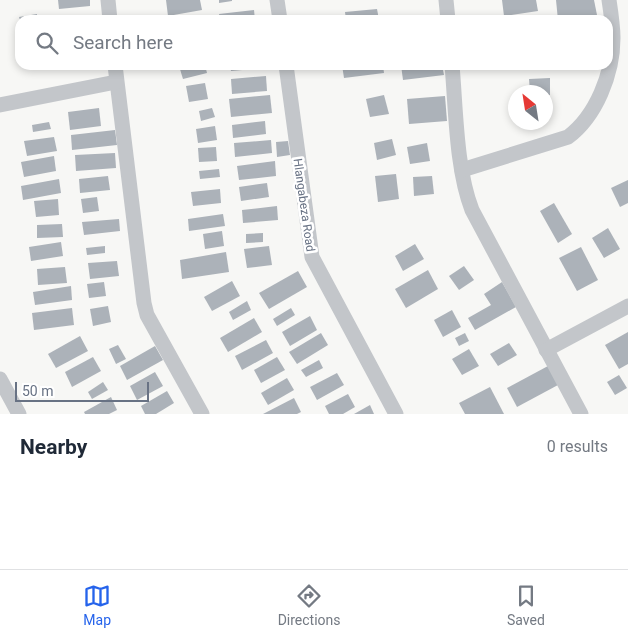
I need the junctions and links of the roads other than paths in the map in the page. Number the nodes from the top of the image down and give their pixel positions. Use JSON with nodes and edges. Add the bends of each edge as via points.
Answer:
{"nodes":[{"id":1,"x":108,"y":0,"type":"edge"},
{"id":2,"x":277,"y":0,"type":"edge"},
{"id":3,"x":446,"y":0,"type":"edge"},
{"id":4,"x":609,"y":0,"type":"edge"},
{"id":5,"x":110,"y":15,"type":"edge"},
{"id":6,"x":279,"y":15,"type":"edge"},
{"id":7,"x":448,"y":15,"type":"edge"},
{"id":8,"x":611,"y":15,"type":"edge"},
{"id":9,"x":115,"y":70,"type":"edge"},
{"id":10,"x":287,"y":70,"type":"edge"},
{"id":11,"x":452,"y":70,"type":"edge"},
{"id":12,"x":608,"y":70,"type":"edge"},
{"id":13,"x":116,"y":82,"type":"junction"},
{"id":14,"x":0,"y":106,"type":"edge"},
{"id":15,"x":462,"y":170,"type":"junction"},
{"id":16,"x":628,"y":306,"type":"edge"},
{"id":17,"x":546,"y":350,"type":"junction"},
{"id":18,"x":0,"y":379,"type":"edge"},
{"id":19,"x":19,"y":414,"type":"edge"},
{"id":20,"x":202,"y":414,"type":"edge"},
{"id":21,"x":396,"y":414,"type":"edge"},
{"id":22,"x":581,"y":414,"type":"edge"}],
"edges":[{"from":1,"to":5,"type":"street"},
{"from":2,"to":6,"type":"street"},
{"from":3,"to":7,"type":"street"},
{"from":4,"to":8,"type":"street"},
{"from":9,"to":13,"type":"street"},
{"from":10,"to":21,"type":"street","name":"Hlangabeza Road","via":[[312,257]]},
{"from":11,"to":15,"type":"street"},
{"from":12,"to":15,"type":"street","via":[[601,94],[578,130],[568,138]]},
{"from":13,"to":14,"type":"street"},
{"from":13,"to":20,"type":"street","via":[[147,315]]},
{"from":15,"to":17,"type":"street","via":[[472,210]]},
{"from":16,"to":17,"type":"street"},
{"from":17,"to":22,"type":"street"},
{"from":18,"to":19,"type":"street"}]}
